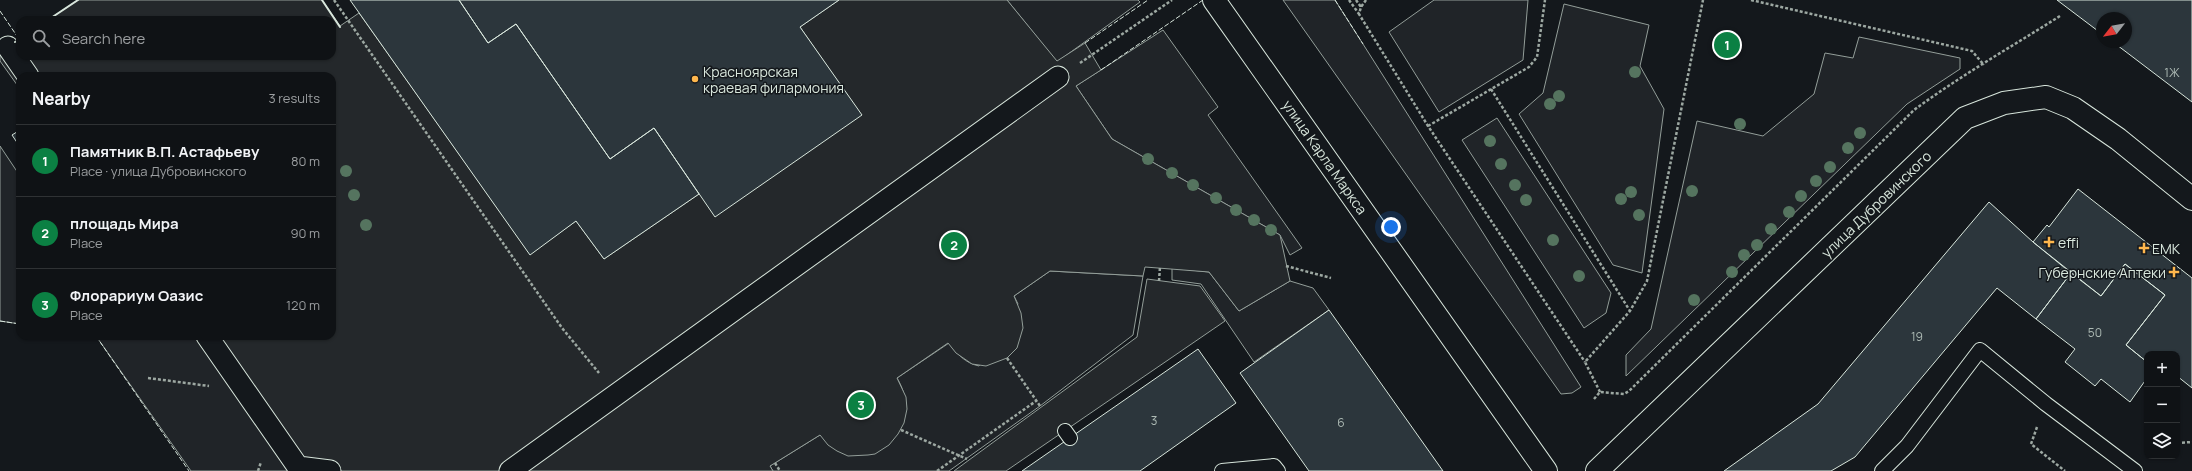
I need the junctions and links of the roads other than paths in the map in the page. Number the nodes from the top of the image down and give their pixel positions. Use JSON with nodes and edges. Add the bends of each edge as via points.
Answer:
{"nodes":[{"id":1,"x":1214,"y":0,"type":"edge"},
{"id":2,"x":8,"y":47,"type":"dead end"},
{"id":3,"x":16,"y":59,"type":"edge"},
{"id":4,"x":17,"y":60,"type":"edge"},
{"id":5,"x":25,"y":72,"type":"edge"},
{"id":6,"x":1058,"y":77,"type":"dead end"},
{"id":7,"x":2192,"y":199,"type":"edge"},
{"id":8,"x":210,"y":340,"type":"edge"},
{"id":9,"x":330,"y":471,"type":"edge"},
{"id":10,"x":510,"y":471,"type":"edge"},
{"id":11,"x":1222,"y":471,"type":"edge"},
{"id":12,"x":1278,"y":471,"type":"edge"},
{"id":13,"x":1546,"y":471,"type":"edge"},
{"id":14,"x":1597,"y":471,"type":"edge"},
{"id":15,"x":1882,"y":471,"type":"edge"},
{"id":16,"x":2135,"y":471,"type":"edge"}],
"edges":[{"from":1,"to":13,"type":"main road","name":"улица Карла Маркса"},
{"from":2,"to":3,"type":"street"},
{"from":4,"to":5,"type":"street"},
{"from":6,"to":10,"type":"street"},
{"from":7,"to":14,"type":"main road","name":"улица Дубровинского","via":[[2073,108],[2046,97],[2004,102],[1965,118]]},
{"from":8,"to":9,"type":"street","via":[[298,467]]},
{"from":11,"to":12,"type":"lane","via":[[1274,466]]},
{"from":15,"to":16,"type":"lane","via":[[1908,446],[1980,350]]}]}
